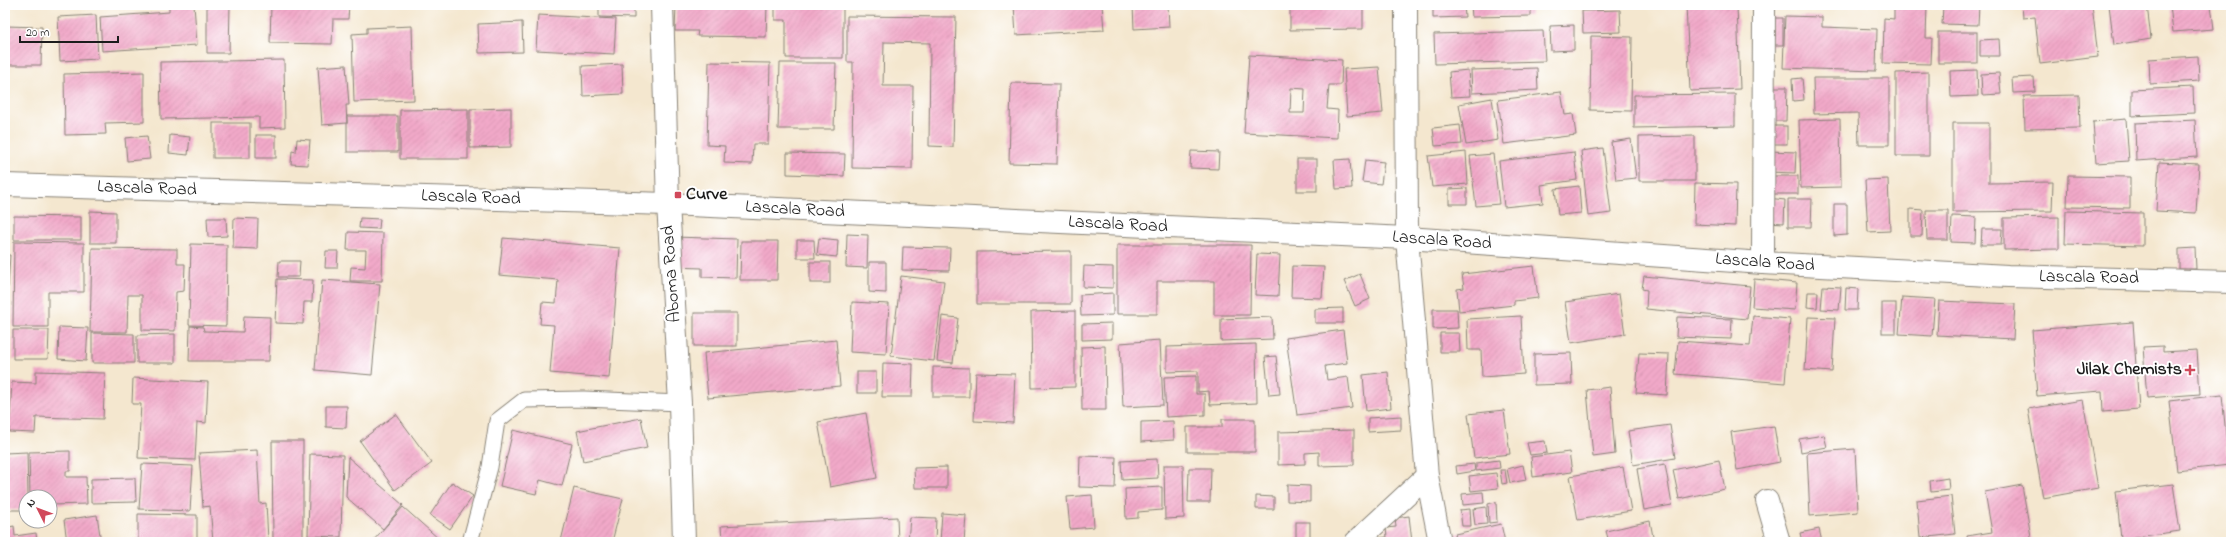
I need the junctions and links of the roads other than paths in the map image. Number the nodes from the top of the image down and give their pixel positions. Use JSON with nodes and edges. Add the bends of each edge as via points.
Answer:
{"nodes":[{"id":1,"x":662,"y":5,"type":"edge"},
{"id":2,"x":1406,"y":5,"type":"edge"},
{"id":3,"x":1764,"y":5,"type":"edge"},
{"id":4,"x":5,"y":185,"type":"edge"},
{"id":5,"x":668,"y":204,"type":"junction"},
{"id":6,"x":1407,"y":238,"type":"junction"},
{"id":7,"x":1763,"y":263,"type":"junction"},
{"id":8,"x":2231,"y":282,"type":"edge"},
{"id":9,"x":680,"y":403,"type":"junction"},
{"id":10,"x":1427,"y":476,"type":"junction"},
{"id":11,"x":1767,"y":501,"type":"dead end"},
{"id":12,"x":470,"y":542,"type":"edge"},
{"id":13,"x":684,"y":542,"type":"edge"},
{"id":14,"x":1356,"y":542,"type":"edge"},
{"id":15,"x":1440,"y":542,"type":"edge"},
{"id":16,"x":1779,"y":542,"type":"edge"}],
"edges":[{"from":1,"to":5,"type":"street","name":"Aboma Road"},
{"from":2,"to":6,"type":"street"},
{"from":3,"to":7,"type":"street"},
{"from":4,"to":5,"type":"street","name":"Lascala Road"},
{"from":5,"to":6,"type":"street","name":"Lascala Road"},
{"from":5,"to":9,"type":"street","name":"Aboma Road"},
{"from":6,"to":7,"type":"street","name":"Lascala Road"},
{"from":6,"to":10,"type":"street"},
{"from":7,"to":8,"type":"street","name":"Lascala Road","via":[[2008,276]]},
{"from":9,"to":12,"type":"lane","via":[[584,399],[524,400],[497,421],[490,467]]},
{"from":9,"to":13,"type":"street","name":"Aboma Road"},
{"from":10,"to":14,"type":"street"},
{"from":10,"to":15,"type":"street"},
{"from":11,"to":16,"type":"street"}]}
